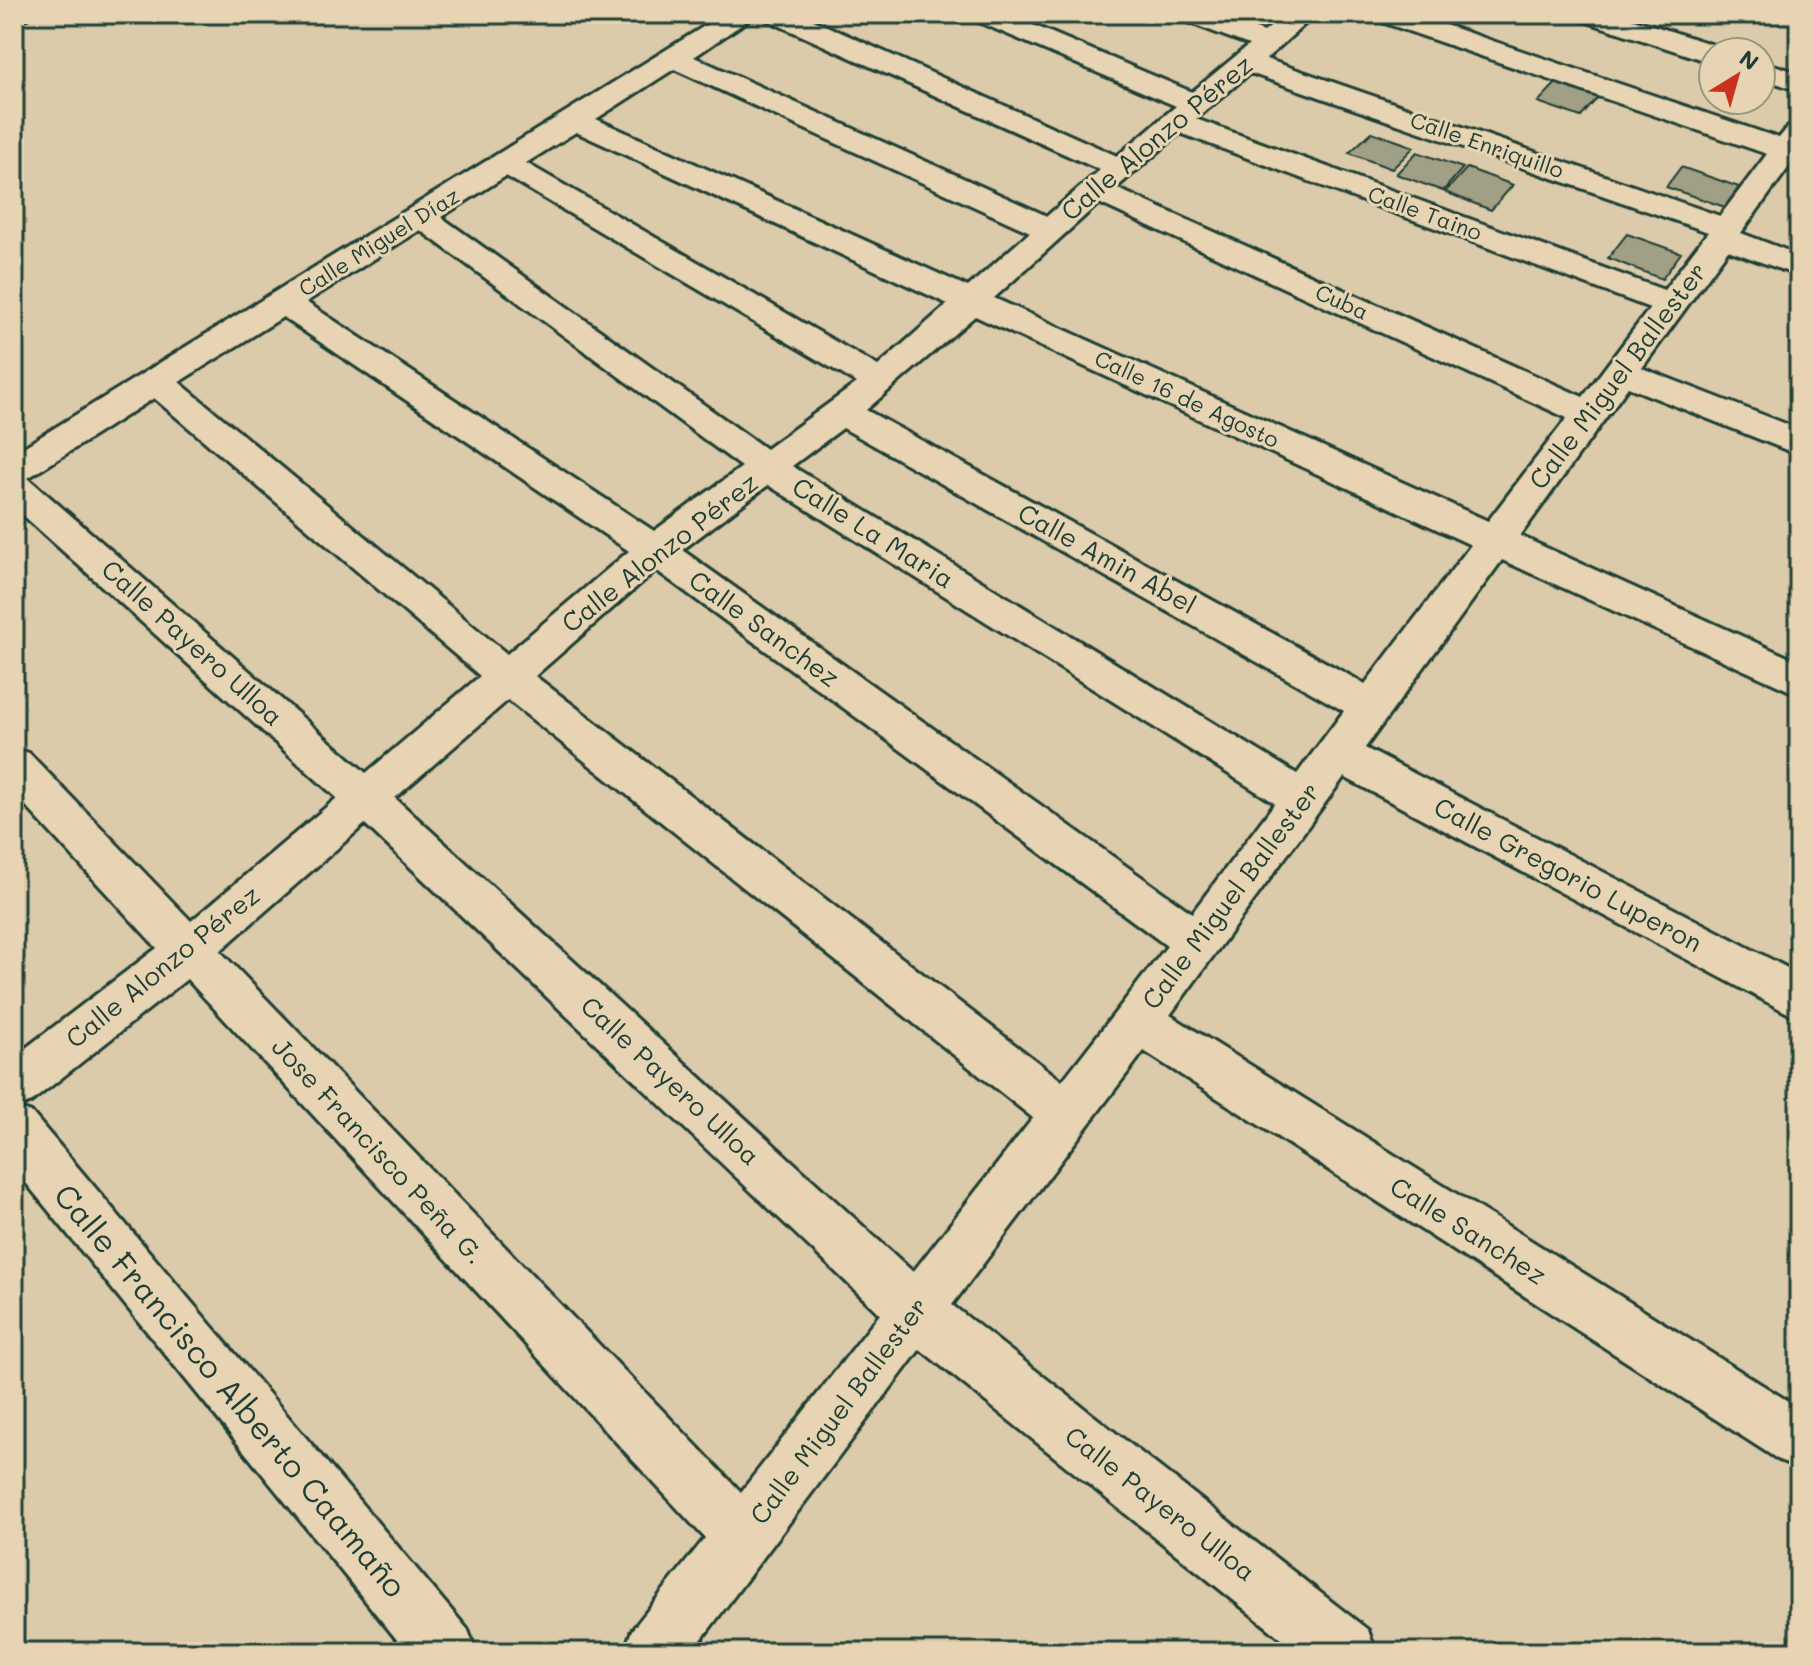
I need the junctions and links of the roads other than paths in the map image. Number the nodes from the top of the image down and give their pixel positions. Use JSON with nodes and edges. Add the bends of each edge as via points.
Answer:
{"nodes":[{"id":1,"x":26,"y":14,"type":"edge"},
{"id":2,"x":743,"y":14,"type":"edge"},
{"id":3,"x":777,"y":14,"type":"edge"},
{"id":4,"x":984,"y":14,"type":"edge"},
{"id":5,"x":1192,"y":14,"type":"edge"},
{"id":6,"x":1302,"y":14,"type":"edge"},
{"id":7,"x":1386,"y":14,"type":"edge"},
{"id":8,"x":1591,"y":14,"type":"edge"},
{"id":9,"x":14,"y":19,"type":"edge"},
{"id":10,"x":1697,"y":49,"type":"edge"},
{"id":11,"x":1257,"y":52,"type":"junction"},
{"id":12,"x":673,"y":58,"type":"junction"},
{"id":13,"x":1777,"y":74,"type":"edge"},
{"id":14,"x":1799,"y":82,"type":"edge"},
{"id":15,"x":1188,"y":113,"type":"junction"},
{"id":16,"x":574,"y":120,"type":"junction"},
{"id":17,"x":1795,"y":138,"type":"edge"},
{"id":18,"x":505,"y":163,"type":"junction"},
{"id":19,"x":1122,"y":169,"type":"junction"},
{"id":20,"x":1095,"y":190,"type":"junction"},
{"id":21,"x":420,"y":216,"type":"junction"},
{"id":22,"x":1050,"y":229,"type":"junction"},
{"id":23,"x":1724,"y":233,"type":"junction"},
{"id":24,"x":1799,"y":266,"type":"edge"},
{"id":25,"x":970,"y":300,"type":"junction"},
{"id":26,"x":283,"y":302,"type":"junction"},
{"id":27,"x":1671,"y":304,"type":"junction"},
{"id":28,"x":1621,"y":372,"type":"junction"},
{"id":29,"x":156,"y":381,"type":"junction"},
{"id":30,"x":881,"y":382,"type":"junction"},
{"id":31,"x":842,"y":412,"type":"junction"},
{"id":32,"x":1589,"y":414,"type":"junction"},
{"id":33,"x":1799,"y":443,"type":"edge"},
{"id":34,"x":768,"y":468,"type":"junction"},
{"id":35,"x":14,"y":470,"type":"edge"},
{"id":36,"x":14,"y":486,"type":"edge"},
{"id":37,"x":1495,"y":541,"type":"junction"},
{"id":38,"x":655,"y":550,"type":"junction"},
{"id":39,"x":508,"y":677,"type":"junction"},
{"id":40,"x":1799,"y":679,"type":"edge"},
{"id":41,"x":1371,"y":707,"type":"junction"},
{"id":42,"x":1337,"y":753,"type":"junction"},
{"id":43,"x":14,"y":765,"type":"edge"},
{"id":44,"x":366,"y":798,"type":"junction"},
{"id":45,"x":1303,"y":799,"type":"junction"},
{"id":46,"x":1197,"y":942,"type":"junction"},
{"id":47,"x":188,"y":951,"type":"junction"},
{"id":48,"x":1799,"y":998,"type":"edge"},
{"id":49,"x":1138,"y":1021,"type":"junction"},
{"id":50,"x":14,"y":1086,"type":"edge"},
{"id":51,"x":1066,"y":1114,"type":"junction"},
{"id":52,"x":14,"y":1130,"type":"edge"},
{"id":53,"x":916,"y":1311,"type":"junction"},
{"id":54,"x":1799,"y":1440,"type":"edge"},
{"id":55,"x":743,"y":1536,"type":"junction"},
{"id":56,"x":446,"y":1652,"type":"edge"},
{"id":57,"x":654,"y":1652,"type":"edge"},
{"id":58,"x":1346,"y":1652,"type":"edge"}],
"edges":[{"from":1,"to":9,"type":"lane"},
{"from":2,"to":12,"type":"street","name":"Calle Miguel Díaz"},
{"from":3,"to":19,"type":"street"},
{"from":4,"to":15,"type":"street","name":"Calle Taino"},
{"from":5,"to":11,"type":"street","name":"Calle Enriquillo"},
{"from":6,"to":11,"type":"street","name":"Calle Alonzo Pérez"},
{"from":7,"to":17,"type":"street"},
{"from":8,"to":10,"type":"street"},
{"from":11,"to":15,"type":"street","name":"Calle Alonzo Pérez"},
{"from":11,"to":23,"type":"street","name":"Calle Enriquillo"},
{"from":12,"to":16,"type":"street","name":"Calle Miguel Díaz"},
{"from":12,"to":22,"type":"street"},
{"from":13,"to":14,"type":"street"},
{"from":15,"to":19,"type":"street","name":"Calle Alonzo Pérez"},
{"from":15,"to":27,"type":"street","name":"Calle Taino"},
{"from":16,"to":18,"type":"street","name":"Calle Miguel Díaz"},
{"from":16,"to":25,"type":"street","name":"Calle 16 de Agosto"},
{"from":17,"to":23,"type":"street","name":"Calle Miguel Ballester"},
{"from":18,"to":21,"type":"street","name":"Calle Miguel Díaz"},
{"from":18,"to":30,"type":"street"},
{"from":19,"to":20,"type":"street","name":"Calle Alonzo Pérez"},
{"from":20,"to":22,"type":"street","name":"Calle Alonzo Pérez"},
{"from":20,"to":32,"type":"street","name":"Cuba"},
{"from":21,"to":26,"type":"street","name":"Calle Miguel Díaz"},
{"from":21,"to":34,"type":"street","name":"Calle La Maria"},
{"from":22,"to":25,"type":"street","name":"Calle Alonzo Pérez"},
{"from":23,"to":24,"type":"street","name":"Calle Enriquillo"},
{"from":23,"to":27,"type":"street","name":"Calle Miguel Ballester"},
{"from":25,"to":30,"type":"street","name":"Calle Alonzo Pérez"},
{"from":25,"to":37,"type":"street","name":"Calle 16 de Agosto"},
{"from":26,"to":29,"type":"street","name":"Calle Miguel Díaz"},
{"from":26,"to":38,"type":"street","name":"Calle Sanchez"},
{"from":27,"to":28,"type":"street","name":"Calle Miguel Ballester"},
{"from":28,"to":32,"type":"street","name":"Calle Miguel Ballester"},
{"from":28,"to":33,"type":"street"},
{"from":29,"to":35,"type":"street","name":"Calle Miguel Díaz"},
{"from":29,"to":39,"type":"street"},
{"from":30,"to":31,"type":"street","name":"Calle Alonzo Pérez"},
{"from":31,"to":34,"type":"street","name":"Calle Alonzo Pérez"},
{"from":31,"to":41,"type":"street","name":"Calle Amin Abel"},
{"from":32,"to":37,"type":"street","name":"Calle Miguel Ballester"},
{"from":34,"to":38,"type":"street","name":"Calle Alonzo Pérez"},
{"from":34,"to":45,"type":"street","name":"Calle La Maria"},
{"from":36,"to":44,"type":"street","name":"Calle Payero Ulloa"},
{"from":37,"to":40,"type":"street","name":"Calle 16 de Agosto"},
{"from":37,"to":41,"type":"street","name":"Calle Miguel Ballester"},
{"from":38,"to":39,"type":"street","name":"Calle Alonzo Pérez"},
{"from":38,"to":46,"type":"street","name":"Calle Sanchez"},
{"from":39,"to":44,"type":"street","name":"Calle Alonzo Pérez"},
{"from":39,"to":51,"type":"street"},
{"from":41,"to":42,"type":"street","name":"Calle Miguel Ballester"},
{"from":42,"to":45,"type":"street","name":"Calle Miguel Ballester"},
{"from":42,"to":48,"type":"street","name":"Calle Gregorio Luperon"},
{"from":43,"to":47,"type":"street","name":"Jose Francisco Peña G."},
{"from":44,"to":47,"type":"street","name":"Calle Alonzo Pérez"},
{"from":44,"to":53,"type":"street","name":"Calle Payero Ulloa"},
{"from":45,"to":46,"type":"street","name":"Calle Miguel Ballester"},
{"from":46,"to":49,"type":"street","name":"Calle Miguel Ballester"},
{"from":47,"to":50,"type":"street","name":"Calle Alonzo Pérez"},
{"from":47,"to":55,"type":"street","name":"Jose Francisco Peña G."},
{"from":49,"to":51,"type":"street","name":"Calle Miguel Ballester"},
{"from":49,"to":54,"type":"street","name":"Calle Sanchez"},
{"from":51,"to":53,"type":"street","name":"Calle Miguel Ballester"},
{"from":52,"to":56,"type":"street","name":"Calle Francisco Alberto Caamaño"},
{"from":53,"to":55,"type":"street","name":"Calle Miguel Ballester"},
{"from":53,"to":58,"type":"street","name":"Calle Payero Ulloa"},
{"from":55,"to":57,"type":"street","name":"Calle Miguel Ballester"}]}
